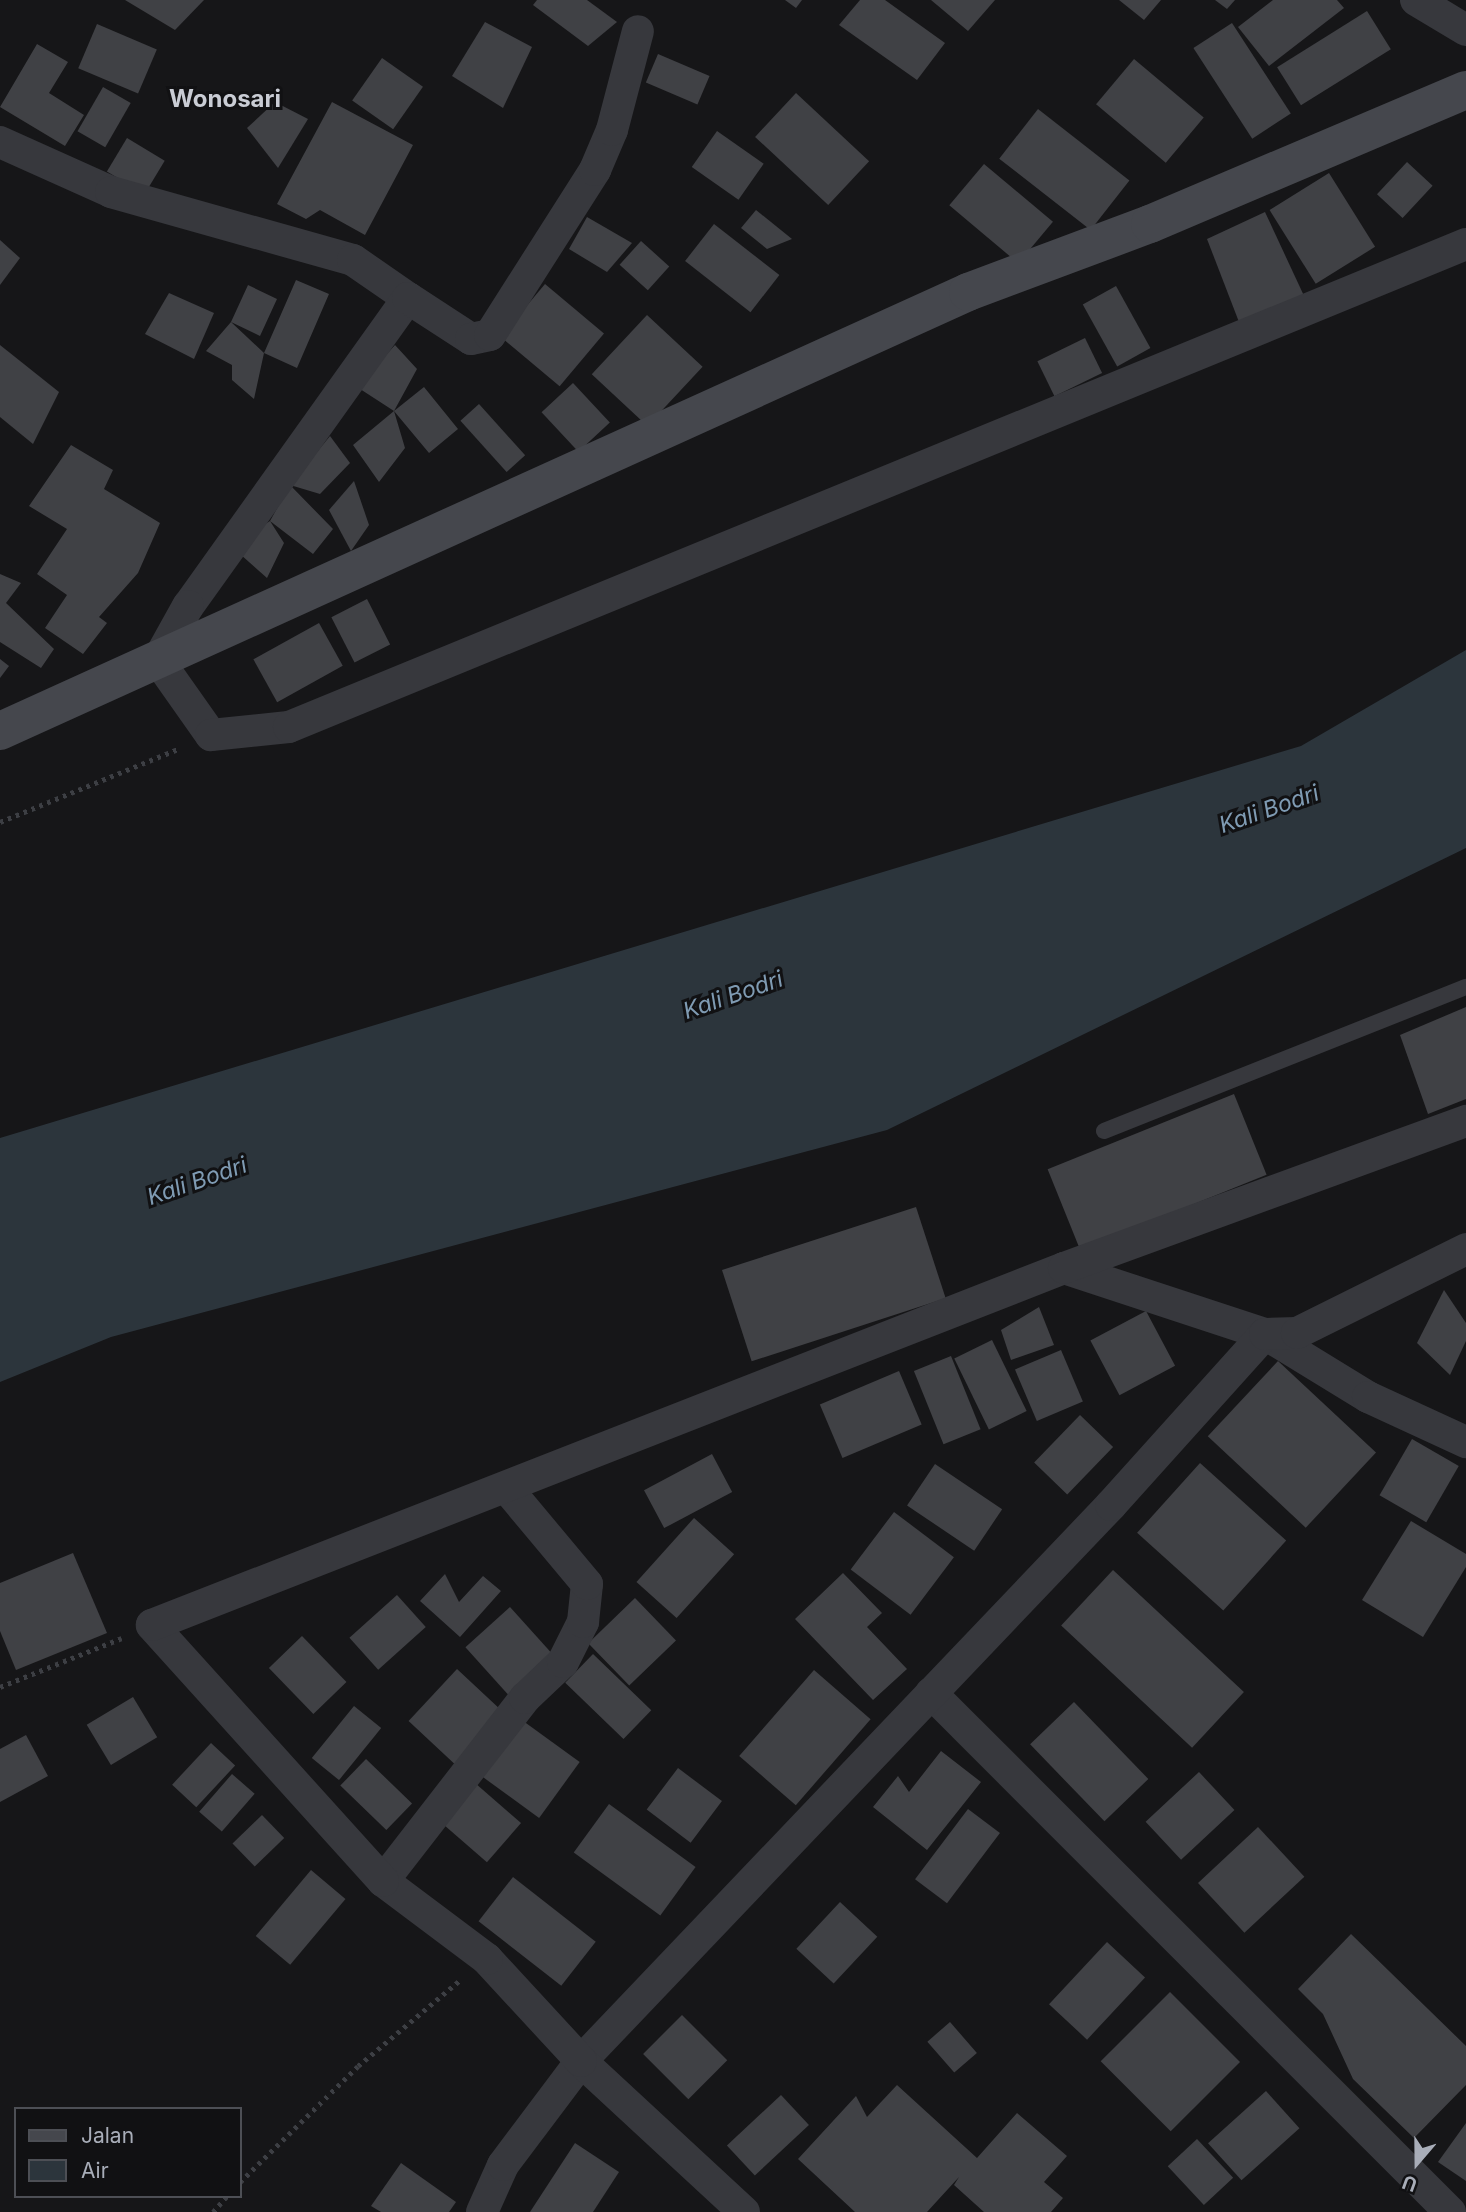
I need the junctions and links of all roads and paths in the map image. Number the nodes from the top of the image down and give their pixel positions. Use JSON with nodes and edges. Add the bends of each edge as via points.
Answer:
{"nodes":[{"id":1,"x":1416,"y":0,"type":"edge"},
{"id":2,"x":1466,"y":30,"type":"edge"},
{"id":3,"x":638,"y":31,"type":"dead end"},
{"id":4,"x":1466,"y":90,"type":"edge"},
{"id":5,"x":0,"y":142,"type":"edge"},
{"id":6,"x":1466,"y":244,"type":"edge"},
{"id":7,"x":1426,"y":261,"type":"junction"},
{"id":8,"x":1466,"y":262,"type":"edge"},
{"id":9,"x":408,"y":298,"type":"junction"},
{"id":10,"x":158,"y":660,"type":"junction"},
{"id":11,"x":0,"y":731,"type":"edge"},
{"id":12,"x":211,"y":735,"type":"junction"},
{"id":13,"x":0,"y":822,"type":"edge"},
{"id":14,"x":1466,"y":987,"type":"edge"},
{"id":15,"x":1466,"y":1121,"type":"edge"},
{"id":16,"x":1104,"y":1131,"type":"dead end"},
{"id":17,"x":1466,"y":1249,"type":"edge"},
{"id":18,"x":1064,"y":1268,"type":"junction"},
{"id":19,"x":1265,"y":1334,"type":"junction"},
{"id":20,"x":1466,"y":1442,"type":"edge"},
{"id":21,"x":506,"y":1487,"type":"junction"},
{"id":22,"x":152,"y":1625,"type":"junction"},
{"id":23,"x":0,"y":1687,"type":"edge"},
{"id":24,"x":931,"y":1693,"type":"junction"},
{"id":25,"x":383,"y":1881,"type":"junction"},
{"id":26,"x":487,"y":1959,"type":"junction"},
{"id":27,"x":581,"y":2061,"type":"junction"},
{"id":28,"x":242,"y":2180,"type":"edge"},
{"id":29,"x":225,"y":2198,"type":"edge"},
{"id":30,"x":213,"y":2212,"type":"edge"},
{"id":31,"x":481,"y":2212,"type":"edge"},
{"id":32,"x":744,"y":2212,"type":"edge"},
{"id":33,"x":1450,"y":2212,"type":"edge"}],
"edges":[{"from":1,"to":2,"type":"street"},
{"from":3,"to":9,"type":"street","via":[[612,130],[595,170],[490,335],[471,340]]},
{"from":4,"to":10,"type":"street","via":[[1150,224],[968,292]]},
{"from":5,"to":9,"type":"street","via":[[111,192],[353,260]]},
{"from":6,"to":7,"type":"street"},
{"from":7,"to":8,"type":"street"},
{"from":7,"to":12,"type":"street","via":[[289,727]]},
{"from":9,"to":10,"type":"street","via":[[188,606]]},
{"from":10,"to":11,"type":"street"},
{"from":10,"to":12,"type":"street"},
{"from":12,"to":13,"type":"path"},
{"from":14,"to":16,"type":"lane"},
{"from":15,"to":18,"type":"street"},
{"from":17,"to":19,"type":"street","via":[[1297,1333]]},
{"from":18,"to":19,"type":"street"},
{"from":18,"to":21,"type":"street"},
{"from":19,"to":20,"type":"street","via":[[1368,1397]]},
{"from":19,"to":24,"type":"street"},
{"from":21,"to":22,"type":"street"},
{"from":21,"to":25,"type":"street","via":[[587,1584],[583,1622],[563,1662],[525,1698]]},
{"from":22,"to":23,"type":"path"},
{"from":22,"to":25,"type":"street"},
{"from":24,"to":27,"type":"street"},
{"from":24,"to":33,"type":"street"},
{"from":25,"to":26,"type":"street"},
{"from":26,"to":27,"type":"street"},
{"from":26,"to":28,"type":"path","via":[[358,2066]]},
{"from":27,"to":31,"type":"street","via":[[503,2165]]},
{"from":27,"to":32,"type":"street"},
{"from":29,"to":30,"type":"path"}]}
